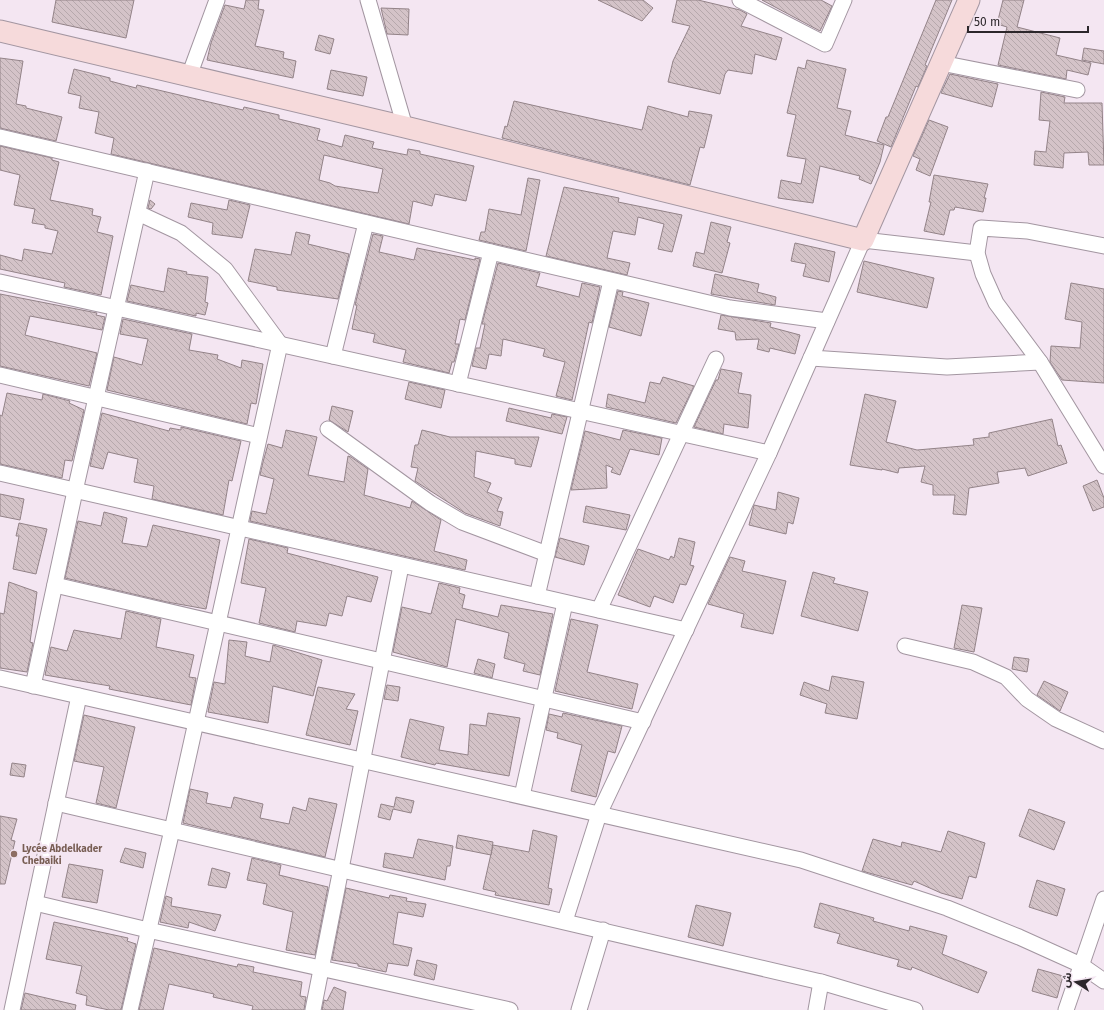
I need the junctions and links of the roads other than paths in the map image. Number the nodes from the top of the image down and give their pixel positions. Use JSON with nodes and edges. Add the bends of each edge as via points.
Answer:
{"nodes":[{"id":1,"x":217,"y":0,"type":"edge"},
{"id":2,"x":368,"y":0,"type":"edge"},
{"id":3,"x":740,"y":0,"type":"edge"},
{"id":4,"x":844,"y":0,"type":"edge"},
{"id":5,"x":970,"y":0,"type":"edge"},
{"id":6,"x":0,"y":30,"type":"edge"},
{"id":7,"x":942,"y":63,"type":"junction"},
{"id":8,"x":189,"y":76,"type":"junction"},
{"id":9,"x":1077,"y":90,"type":"dead end"},
{"id":10,"x":405,"y":127,"type":"junction"},
{"id":11,"x":0,"y":137,"type":"edge"},
{"id":12,"x":147,"y":172,"type":"junction"},
{"id":13,"x":138,"y":213,"type":"junction"},
{"id":14,"x":366,"y":223,"type":"junction"},
{"id":15,"x":863,"y":240,"type":"junction"},
{"id":16,"x":1104,"y":246,"type":"edge"},
{"id":17,"x":491,"y":252,"type":"junction"},
{"id":18,"x":977,"y":253,"type":"junction"},
{"id":19,"x":611,"y":281,"type":"junction"},
{"id":20,"x":0,"y":282,"type":"edge"},
{"id":21,"x":117,"y":308,"type":"junction"},
{"id":22,"x":828,"y":321,"type":"junction"},
{"id":23,"x":280,"y":344,"type":"junction"},
{"id":24,"x":333,"y":356,"type":"junction"},
{"id":25,"x":811,"y":358,"type":"junction"},
{"id":26,"x":716,"y":359,"type":"dead end"},
{"id":27,"x":1040,"y":362,"type":"junction"},
{"id":28,"x":0,"y":375,"type":"edge"},
{"id":29,"x":458,"y":384,"type":"junction"},
{"id":30,"x":96,"y":398,"type":"junction"},
{"id":31,"x":581,"y":411,"type":"junction"},
{"id":32,"x":328,"y":429,"type":"dead end"},
{"id":33,"x":681,"y":434,"type":"junction"},
{"id":34,"x":259,"y":436,"type":"junction"},
{"id":35,"x":770,"y":453,"type":"junction"},
{"id":36,"x":1104,"y":466,"type":"edge"},
{"id":37,"x":0,"y":473,"type":"edge"},
{"id":38,"x":75,"y":491,"type":"junction"},
{"id":39,"x":238,"y":529,"type":"junction"},
{"id":40,"x":547,"y":554,"type":"junction"},
{"id":41,"x":401,"y":566,"type":"junction"},
{"id":42,"x":55,"y":586,"type":"junction"},
{"id":43,"x":537,"y":596,"type":"junction"},
{"id":44,"x":565,"y":603,"type":"junction"},
{"id":45,"x":599,"y":610,"type":"junction"},
{"id":46,"x":218,"y":622,"type":"junction"},
{"id":47,"x":686,"y":630,"type":"junction"},
{"id":48,"x":905,"y":646,"type":"dead end"},
{"id":49,"x":383,"y":661,"type":"junction"},
{"id":50,"x":0,"y":678,"type":"edge"},
{"id":51,"x":33,"y":686,"type":"junction"},
{"id":52,"x":79,"y":696,"type":"junction"},
{"id":53,"x":542,"y":698,"type":"junction"},
{"id":54,"x":643,"y":722,"type":"junction"},
{"id":55,"x":196,"y":723,"type":"junction"},
{"id":56,"x":1104,"y":741,"type":"edge"},
{"id":57,"x":363,"y":760,"type":"junction"},
{"id":58,"x":522,"y":796,"type":"junction"},
{"id":59,"x":56,"y":803,"type":"junction"},
{"id":60,"x":599,"y":814,"type":"junction"},
{"id":61,"x":172,"y":830,"type":"junction"},
{"id":62,"x":340,"y":869,"type":"junction"},
{"id":63,"x":1104,"y":899,"type":"edge"},
{"id":64,"x":34,"y":903,"type":"junction"},
{"id":65,"x":565,"y":921,"type":"junction"},
{"id":66,"x":148,"y":930,"type":"junction"},
{"id":67,"x":604,"y":930,"type":"junction"},
{"id":68,"x":1081,"y":965,"type":"junction"},
{"id":69,"x":320,"y":967,"type":"junction"},
{"id":70,"x":1104,"y":981,"type":"edge"},
{"id":71,"x":821,"y":982,"type":"junction"},
{"id":72,"x":12,"y":1010,"type":"edge"},
{"id":73,"x":130,"y":1010,"type":"edge"},
{"id":74,"x":313,"y":1010,"type":"edge"},
{"id":75,"x":510,"y":1010,"type":"edge"},
{"id":76,"x":579,"y":1010,"type":"edge"},
{"id":77,"x":816,"y":1010,"type":"edge"},
{"id":78,"x":915,"y":1010,"type":"edge"},
{"id":79,"x":1066,"y":1010,"type":"edge"}],
"edges":[{"from":1,"to":8,"type":"street"},
{"from":2,"to":10,"type":"street"},
{"from":3,"to":4,"type":"street","via":[[825,44]]},
{"from":5,"to":7,"type":"street"},
{"from":6,"to":8,"type":"street"},
{"from":7,"to":9,"type":"street"},
{"from":7,"to":15,"type":"street"},
{"from":8,"to":10,"type":"street"},
{"from":10,"to":15,"type":"street"},
{"from":11,"to":12,"type":"street"},
{"from":12,"to":13,"type":"street"},
{"from":12,"to":14,"type":"street"},
{"from":13,"to":21,"type":"street"},
{"from":13,"to":23,"type":"street","via":[[181,233],[225,269]]},
{"from":14,"to":17,"type":"street"},
{"from":14,"to":24,"type":"street"},
{"from":15,"to":18,"type":"street"},
{"from":15,"to":22,"type":"street"},
{"from":16,"to":18,"type":"street","via":[[1027,231],[981,228]]},
{"from":17,"to":19,"type":"street"},
{"from":17,"to":29,"type":"street"},
{"from":18,"to":27,"type":"street","via":[[996,303]]},
{"from":19,"to":22,"type":"street","via":[[730,308]]},
{"from":19,"to":31,"type":"street"},
{"from":20,"to":21,"type":"street"},
{"from":21,"to":23,"type":"street"},
{"from":21,"to":30,"type":"street"},
{"from":22,"to":25,"type":"street"},
{"from":23,"to":24,"type":"street"},
{"from":23,"to":34,"type":"street"},
{"from":24,"to":29,"type":"street"},
{"from":25,"to":27,"type":"street","via":[[947,367]]},
{"from":25,"to":35,"type":"street"},
{"from":26,"to":33,"type":"street"},
{"from":27,"to":36,"type":"street"},
{"from":28,"to":30,"type":"street"},
{"from":29,"to":31,"type":"street"},
{"from":30,"to":34,"type":"street"},
{"from":30,"to":38,"type":"street"},
{"from":31,"to":33,"type":"street"},
{"from":31,"to":40,"type":"street"},
{"from":32,"to":40,"type":"street","via":[[430,503],[462,522]]},
{"from":33,"to":35,"type":"street"},
{"from":33,"to":45,"type":"street"},
{"from":34,"to":39,"type":"street"},
{"from":35,"to":47,"type":"street"},
{"from":37,"to":38,"type":"street"},
{"from":38,"to":39,"type":"street"},
{"from":38,"to":42,"type":"street"},
{"from":39,"to":41,"type":"street"},
{"from":39,"to":46,"type":"street"},
{"from":40,"to":43,"type":"street"},
{"from":41,"to":43,"type":"street"},
{"from":41,"to":49,"type":"street"},
{"from":42,"to":46,"type":"street"},
{"from":42,"to":51,"type":"street"},
{"from":43,"to":44,"type":"street"},
{"from":44,"to":45,"type":"street"},
{"from":44,"to":53,"type":"street"},
{"from":45,"to":47,"type":"street"},
{"from":46,"to":49,"type":"street"},
{"from":46,"to":55,"type":"street"},
{"from":47,"to":54,"type":"street"},
{"from":48,"to":56,"type":"street","via":[[973,662],[1006,677],[1027,699],[1056,719]]},
{"from":49,"to":53,"type":"street"},
{"from":49,"to":57,"type":"street"},
{"from":50,"to":51,"type":"street"},
{"from":51,"to":52,"type":"street"},
{"from":52,"to":55,"type":"street"},
{"from":52,"to":59,"type":"street"},
{"from":53,"to":54,"type":"street"},
{"from":53,"to":58,"type":"street"},
{"from":54,"to":60,"type":"street"},
{"from":55,"to":57,"type":"street"},
{"from":55,"to":61,"type":"street"},
{"from":57,"to":58,"type":"street"},
{"from":57,"to":62,"type":"street"},
{"from":58,"to":60,"type":"street"},
{"from":59,"to":61,"type":"street"},
{"from":59,"to":64,"type":"street"},
{"from":60,"to":65,"type":"street"},
{"from":60,"to":68,"type":"street","via":[[801,860],[947,908]]},
{"from":61,"to":62,"type":"street"},
{"from":61,"to":66,"type":"street"},
{"from":62,"to":65,"type":"street"},
{"from":62,"to":69,"type":"street"},
{"from":63,"to":68,"type":"street"},
{"from":64,"to":66,"type":"street"},
{"from":64,"to":72,"type":"street"},
{"from":65,"to":67,"type":"street"},
{"from":66,"to":69,"type":"street"},
{"from":66,"to":73,"type":"street"},
{"from":67,"to":71,"type":"street"},
{"from":67,"to":76,"type":"street"},
{"from":68,"to":70,"type":"street"},
{"from":68,"to":79,"type":"street"},
{"from":69,"to":74,"type":"street"},
{"from":69,"to":75,"type":"street"},
{"from":71,"to":77,"type":"street"},
{"from":71,"to":78,"type":"street"}]}
